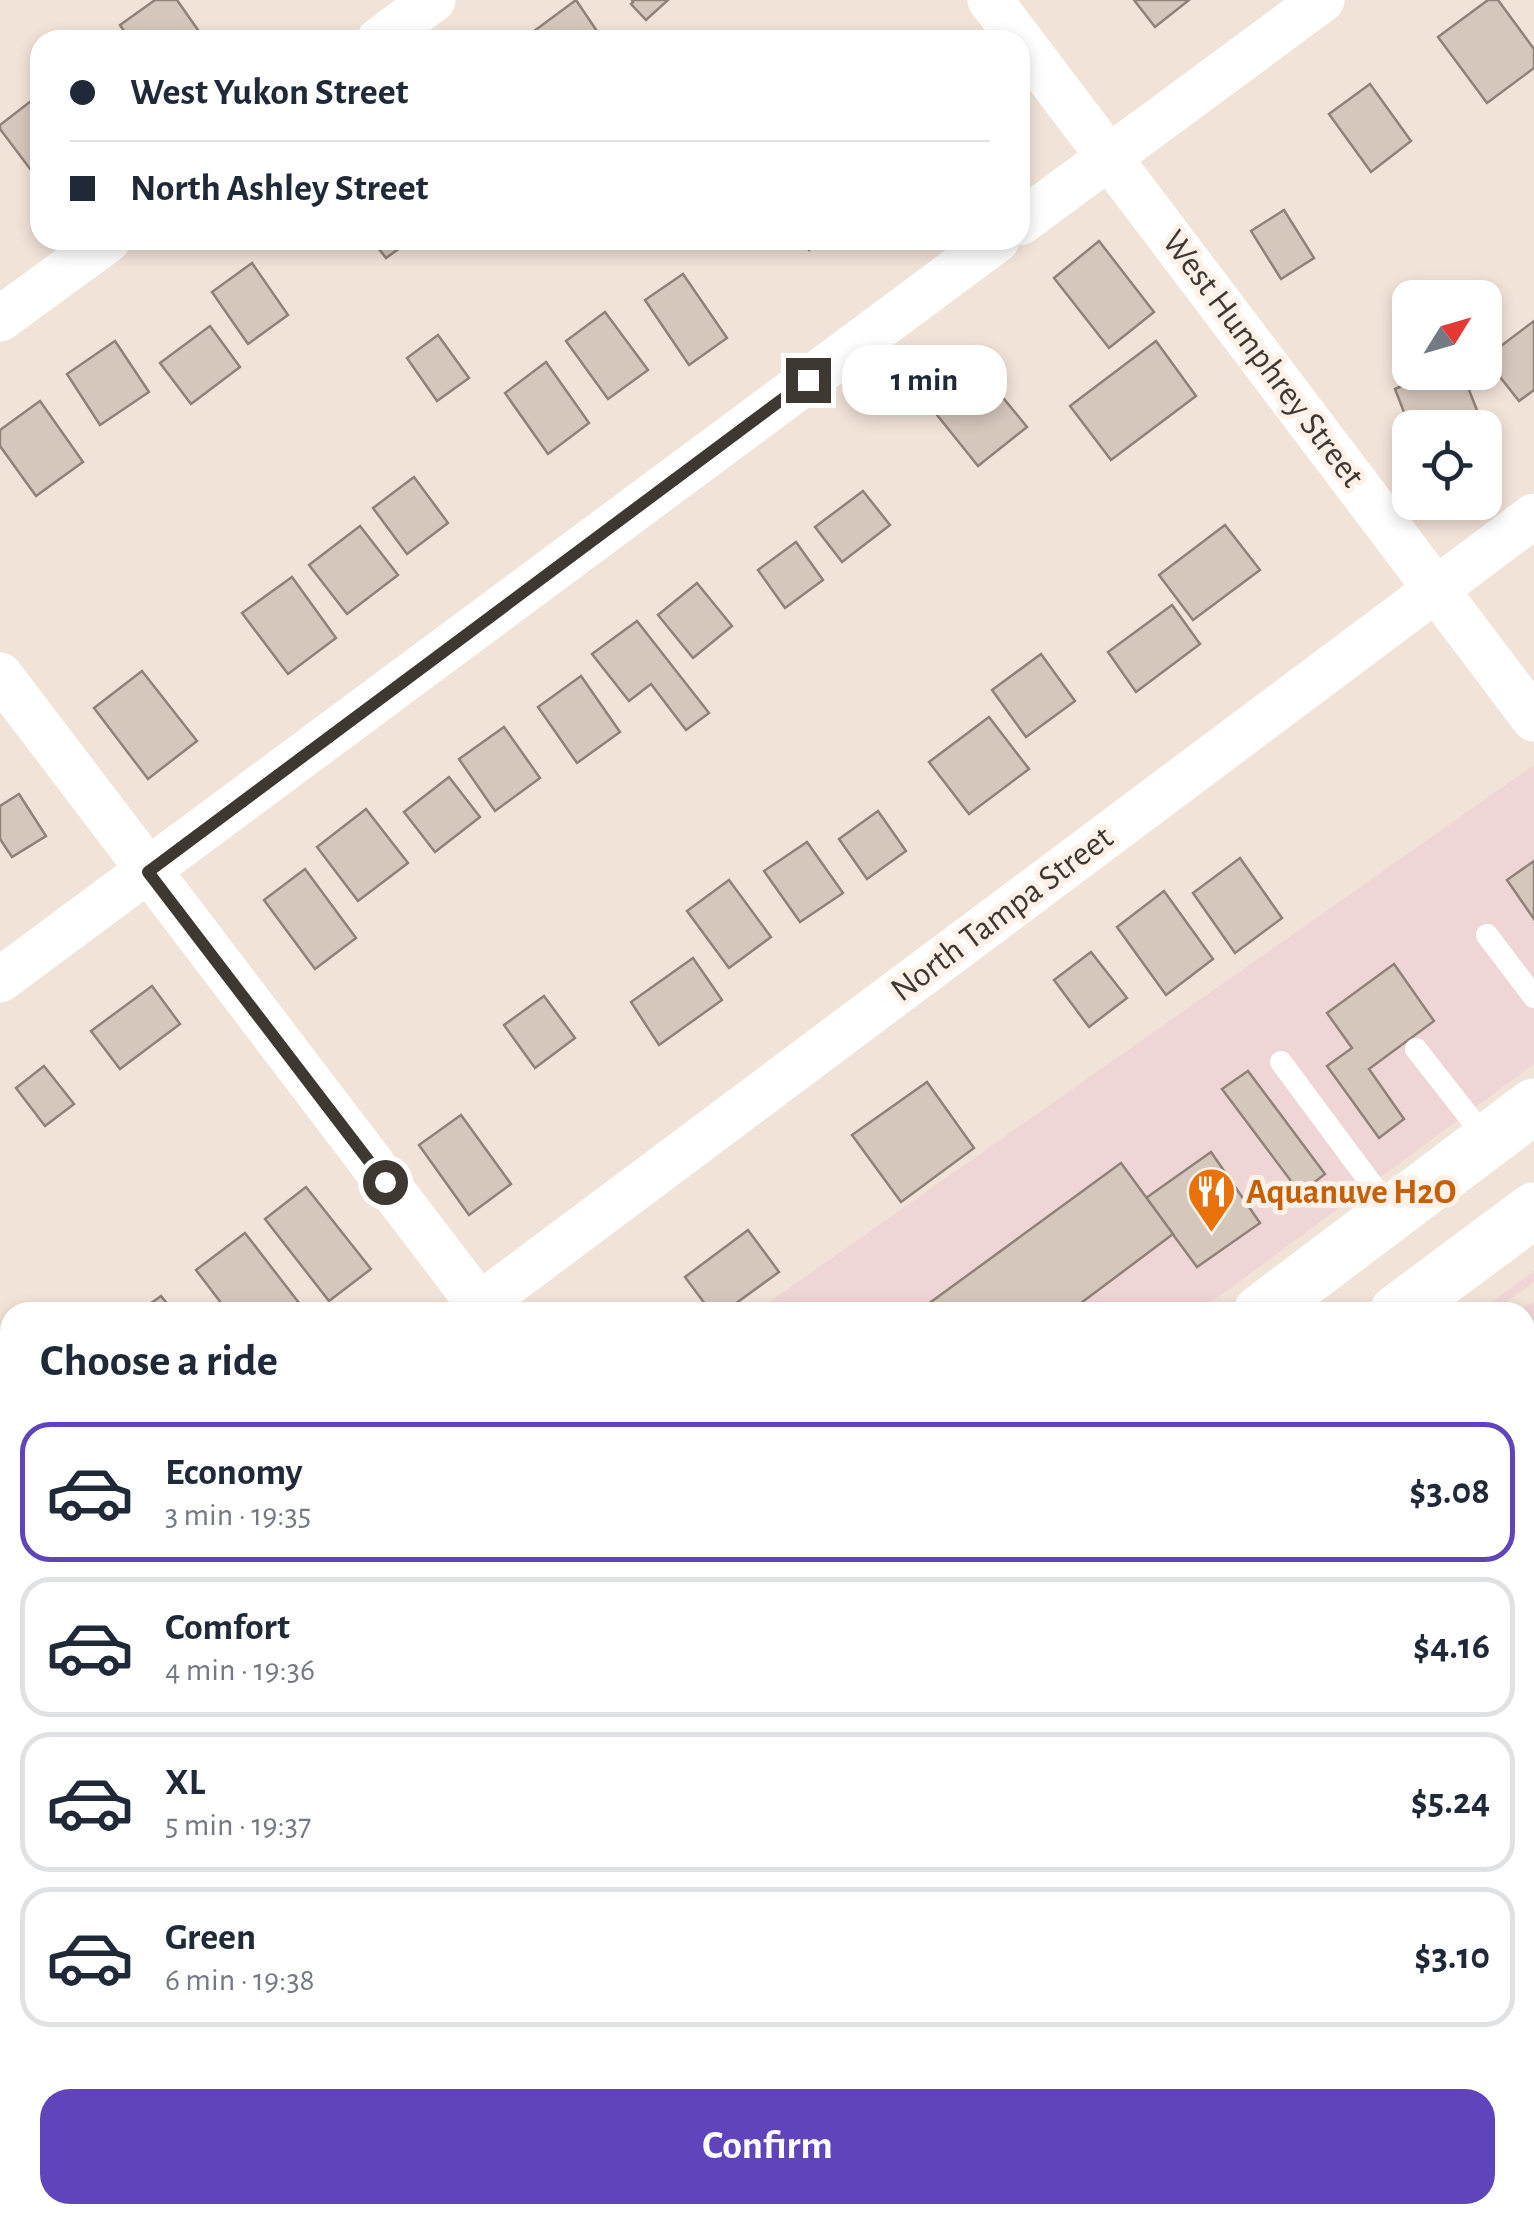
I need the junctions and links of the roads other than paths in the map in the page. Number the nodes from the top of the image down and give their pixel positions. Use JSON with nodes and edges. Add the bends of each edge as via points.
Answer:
{"nodes":[{"id":1,"x":433,"y":0,"type":"edge"},
{"id":2,"x":990,"y":0,"type":"edge"},
{"id":3,"x":1322,"y":0,"type":"edge"},
{"id":4,"x":392,"y":30,"type":"edge"},
{"id":5,"x":1013,"y":30,"type":"edge"},
{"id":6,"x":1030,"y":52,"type":"edge"},
{"id":7,"x":1110,"y":156,"type":"junction"},
{"id":8,"x":1030,"y":216,"type":"edge"},
{"id":9,"x":94,"y":250,"type":"edge"},
{"id":10,"x":984,"y":250,"type":"edge"},
{"id":11,"x":0,"y":320,"type":"edge"},
{"id":12,"x":1534,"y":516,"type":"edge"},
{"id":13,"x":1437,"y":588,"type":"junction"},
{"id":14,"x":0,"y":675,"type":"edge"},
{"id":15,"x":1534,"y":719,"type":"edge"},
{"id":16,"x":148,"y":872,"type":"junction"},
{"id":17,"x":1486,"y":935,"type":"dead end"},
{"id":18,"x":0,"y":980,"type":"edge"},
{"id":19,"x":1534,"y":997,"type":"edge"},
{"id":20,"x":1416,"y":1049,"type":"dead end"},
{"id":21,"x":1281,"y":1062,"type":"dead end"},
{"id":22,"x":1534,"y":1106,"type":"edge"},
{"id":23,"x":1488,"y":1141,"type":"junction"},
{"id":24,"x":1534,"y":1210,"type":"edge"},
{"id":25,"x":1393,"y":1212,"type":"junction"},
{"id":26,"x":472,"y":1302,"type":"edge"},
{"id":27,"x":489,"y":1302,"type":"edge"},
{"id":28,"x":1278,"y":1302,"type":"edge"},
{"id":29,"x":1410,"y":1302,"type":"edge"}],
"edges":[{"from":1,"to":4,"type":"street"},
{"from":2,"to":5,"type":"street","name":"West Humphrey Street"},
{"from":3,"to":7,"type":"street"},
{"from":6,"to":7,"type":"street","name":"West Humphrey Street"},
{"from":7,"to":8,"type":"street"},
{"from":7,"to":13,"type":"street","name":"West Humphrey Street"},
{"from":9,"to":11,"type":"street"},
{"from":10,"to":16,"type":"street"},
{"from":12,"to":13,"type":"street","name":"North Tampa Street"},
{"from":13,"to":15,"type":"street","name":"West Humphrey Street"},
{"from":13,"to":27,"type":"street","name":"North Tampa Street"},
{"from":14,"to":16,"type":"street"},
{"from":16,"to":18,"type":"street"},
{"from":16,"to":26,"type":"street"},
{"from":17,"to":19,"type":"lane"},
{"from":20,"to":23,"type":"lane"},
{"from":21,"to":25,"type":"lane"},
{"from":22,"to":23,"type":"main road"},
{"from":23,"to":25,"type":"main road"},
{"from":24,"to":29,"type":"main road"},
{"from":25,"to":28,"type":"main road"}]}
